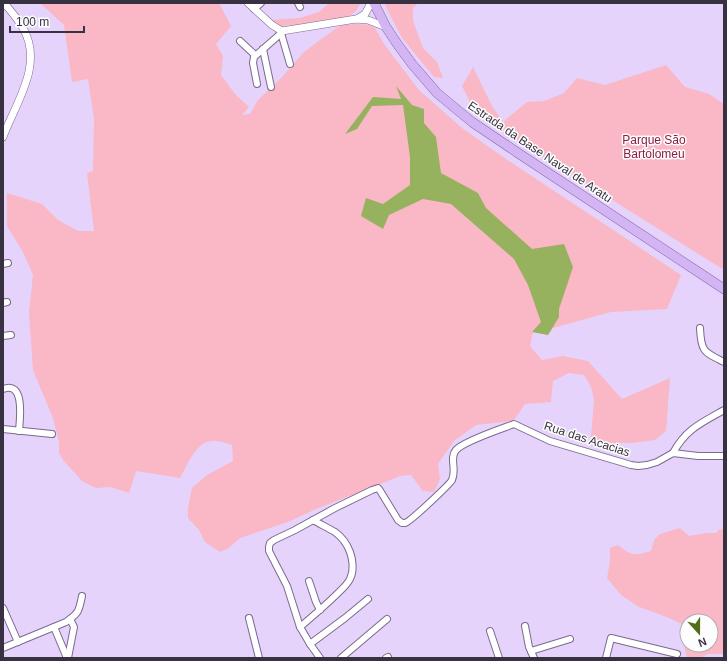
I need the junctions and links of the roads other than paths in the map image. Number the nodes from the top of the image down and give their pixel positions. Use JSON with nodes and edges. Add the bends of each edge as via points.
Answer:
{"nodes":[{"id":1,"x":248,"y":3,"type":"edge"},
{"id":2,"x":261,"y":3,"type":"edge"},
{"id":3,"x":371,"y":3,"type":"edge"},
{"id":4,"x":374,"y":3,"type":"edge"},
{"id":5,"x":4,"y":4,"type":"edge"},
{"id":6,"x":254,"y":9,"type":"junction"},
{"id":7,"x":356,"y":19,"type":"junction"},
{"id":8,"x":386,"y":27,"type":"junction"},
{"id":9,"x":282,"y":32,"type":"junction"},
{"id":10,"x":240,"y":41,"type":"dead end"},
{"id":11,"x":263,"y":49,"type":"junction"},
{"id":12,"x":255,"y":55,"type":"junction"},
{"id":13,"x":290,"y":64,"type":"dead end"},
{"id":14,"x":257,"y":84,"type":"dead end"},
{"id":15,"x":271,"y":87,"type":"dead end"},
{"id":16,"x":3,"y":137,"type":"edge"},
{"id":17,"x":724,"y":288,"type":"edge"},
{"id":18,"x":700,"y":328,"type":"dead end"},
{"id":19,"x":11,"y":335,"type":"dead end"},
{"id":20,"x":3,"y":336,"type":"edge"},
{"id":21,"x":724,"y":362,"type":"edge"},
{"id":22,"x":3,"y":389,"type":"edge"},
{"id":23,"x":724,"y":410,"type":"edge"},
{"id":24,"x":3,"y":429,"type":"edge"},
{"id":25,"x":19,"y":430,"type":"junction"},
{"id":26,"x":52,"y":434,"type":"dead end"},
{"id":27,"x":673,"y":454,"type":"junction"},
{"id":28,"x":724,"y":456,"type":"edge"},
{"id":29,"x":313,"y":520,"type":"junction"},
{"id":30,"x":309,"y":581,"type":"dead end"},
{"id":31,"x":82,"y":596,"type":"dead end"},
{"id":32,"x":368,"y":599,"type":"dead end"},
{"id":33,"x":3,"y":608,"type":"edge"},
{"id":34,"x":320,"y":610,"type":"junction"},
{"id":35,"x":249,"y":618,"type":"dead end"},
{"id":36,"x":70,"y":619,"type":"junction"},
{"id":37,"x":387,"y":619,"type":"dead end"},
{"id":38,"x":300,"y":626,"type":"junction"},
{"id":39,"x":525,"y":626,"type":"dead end"},
{"id":40,"x":54,"y":627,"type":"junction"},
{"id":41,"x":490,"y":631,"type":"dead end"},
{"id":42,"x":570,"y":639,"type":"dead end"},
{"id":43,"x":18,"y":642,"type":"junction"},
{"id":44,"x":310,"y":644,"type":"junction"},
{"id":45,"x":3,"y":648,"type":"edge"},
{"id":46,"x":531,"y":651,"type":"junction"},
{"id":47,"x":677,"y":654,"type":"dead end"},
{"id":48,"x":67,"y":658,"type":"edge"},
{"id":49,"x":259,"y":658,"type":"edge"},
{"id":50,"x":320,"y":658,"type":"edge"},
{"id":51,"x":341,"y":658,"type":"edge"},
{"id":52,"x":499,"y":658,"type":"edge"},
{"id":53,"x":534,"y":658,"type":"edge"},
{"id":54,"x":606,"y":658,"type":"edge"}],
"edges":[{"from":1,"to":6,"type":"street"},
{"from":2,"to":6,"type":"street"},
{"from":3,"to":7,"type":"street","via":[[361,18]]},
{"from":4,"to":8,"type":"main road","name":"Estrada da Base Naval de Aratu"},
{"from":5,"to":16,"type":"street","via":[[23,28],[31,58],[27,82]]},
{"from":6,"to":9,"type":"street"},
{"from":7,"to":8,"type":"street","via":[[368,20]]},
{"from":7,"to":9,"type":"street"},
{"from":8,"to":17,"type":"main road","name":"Estrada da Base Naval de Aratu","via":[[398,46],[437,93],[472,122]]},
{"from":9,"to":11,"type":"street"},
{"from":9,"to":13,"type":"street"},
{"from":10,"to":12,"type":"street"},
{"from":11,"to":12,"type":"street"},
{"from":11,"to":15,"type":"street"},
{"from":12,"to":14,"type":"street","via":[[253,60]]},
{"from":18,"to":21,"type":"street","via":[[703,350]]},
{"from":19,"to":20,"type":"street"},
{"from":22,"to":25,"type":"street","via":[[11,387],[16,392],[21,415]]},
{"from":23,"to":27,"type":"street","via":[[694,427],[680,441]]},
{"from":24,"to":25,"type":"street"},
{"from":25,"to":26,"type":"street"},
{"from":27,"to":28,"type":"street"},
{"from":27,"to":29,"type":"street","name":"Rua das Acacias","via":[[647,465],[631,466],[550,441],[514,424],[458,448],[453,455],[455,473],[452,482],[406,522],[398,520],[378,488]]},
{"from":29,"to":34,"type":"street","via":[[342,539],[351,555],[353,567],[347,584]]},
{"from":29,"to":38,"type":"street","via":[[274,540],[269,547],[287,586]]},
{"from":30,"to":34,"type":"street"},
{"from":31,"to":36,"type":"street","via":[[78,610]]},
{"from":32,"to":44,"type":"street"},
{"from":33,"to":43,"type":"street"},
{"from":34,"to":38,"type":"street"},
{"from":35,"to":49,"type":"street"},
{"from":36,"to":40,"type":"street"},
{"from":36,"to":48,"type":"street","via":[[74,627]]},
{"from":37,"to":51,"type":"street"},
{"from":38,"to":44,"type":"street"},
{"from":39,"to":46,"type":"street"},
{"from":40,"to":43,"type":"street"},
{"from":40,"to":48,"type":"street"},
{"from":41,"to":52,"type":"street"},
{"from":42,"to":46,"type":"street"},
{"from":43,"to":45,"type":"street"},
{"from":44,"to":50,"type":"street"},
{"from":46,"to":53,"type":"street"},
{"from":47,"to":54,"type":"street","via":[[611,638]]}]}
